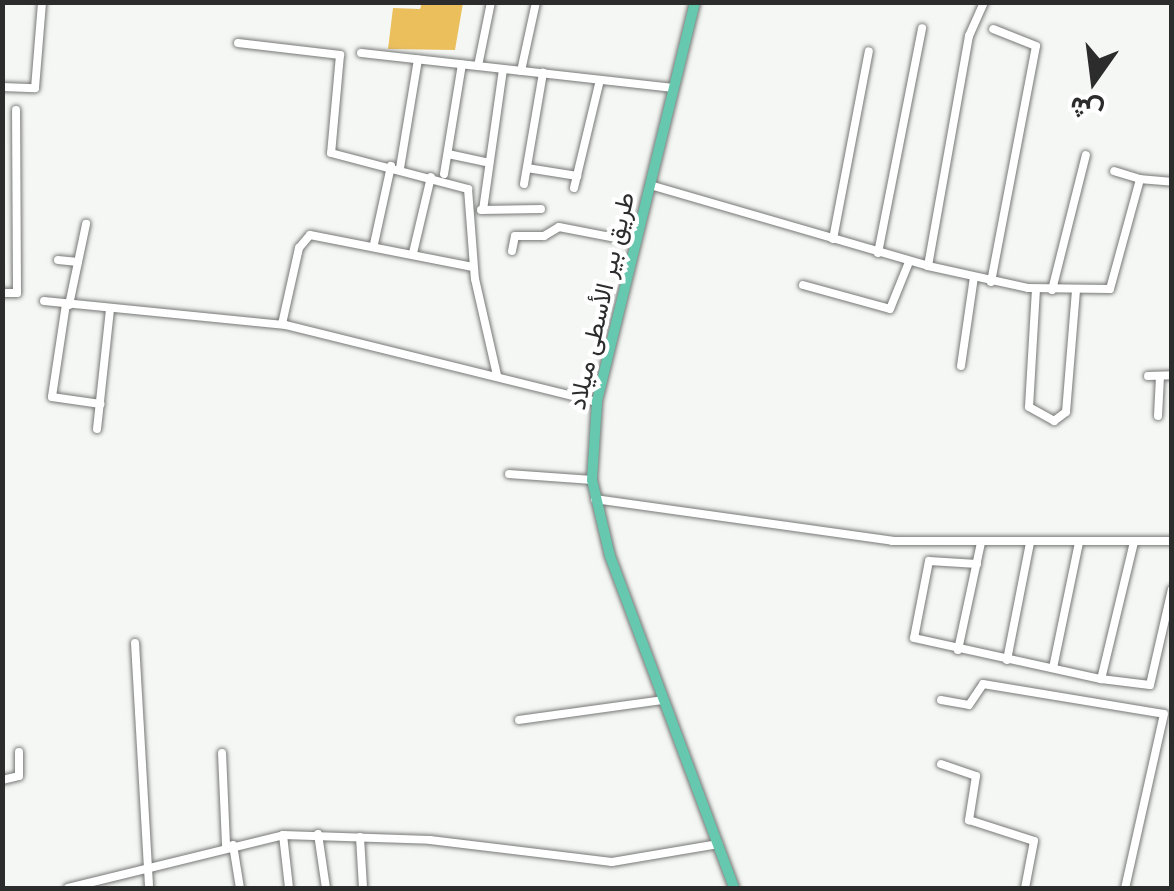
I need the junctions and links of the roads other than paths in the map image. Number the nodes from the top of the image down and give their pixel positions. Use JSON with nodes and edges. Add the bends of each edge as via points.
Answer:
{"nodes":[{"id":1,"x":42,"y":2,"type":"edge"},
{"id":2,"x":491,"y":2,"type":"edge"},
{"id":3,"x":536,"y":2,"type":"edge"},
{"id":4,"x":695,"y":2,"type":"edge"},
{"id":5,"x":984,"y":2,"type":"edge"},
{"id":6,"x":922,"y":28,"type":"dead end"},
{"id":7,"x":993,"y":29,"type":"dead end"},
{"id":8,"x":238,"y":43,"type":"dead end"},
{"id":9,"x":361,"y":52,"type":"dead end"},
{"id":10,"x":869,"y":52,"type":"dead end"},
{"id":11,"x":418,"y":59,"type":"junction"},
{"id":12,"x":462,"y":64,"type":"junction"},
{"id":13,"x":478,"y":66,"type":"junction"},
{"id":14,"x":503,"y":69,"type":"junction"},
{"id":15,"x":520,"y":71,"type":"junction"},
{"id":16,"x":543,"y":73,"type":"junction"},
{"id":17,"x":600,"y":80,"type":"junction"},
{"id":18,"x":2,"y":87,"type":"edge"},
{"id":19,"x":674,"y":88,"type":"junction"},
{"id":20,"x":16,"y":110,"type":"dead end"},
{"id":21,"x":2,"y":124,"type":"edge"},
{"id":22,"x":16,"y":126,"type":"junction"},
{"id":23,"x":448,"y":154,"type":"junction"},
{"id":24,"x":1086,"y":155,"type":"dead end"},
{"id":25,"x":2,"y":161,"type":"edge"},
{"id":26,"x":487,"y":162,"type":"junction"},
{"id":27,"x":15,"y":163,"type":"junction"},
{"id":28,"x":396,"y":167,"type":"junction"},
{"id":29,"x":527,"y":168,"type":"junction"},
{"id":30,"x":1114,"y":171,"type":"dead end"},
{"id":31,"x":444,"y":174,"type":"dead end"},
{"id":32,"x":576,"y":176,"type":"junction"},
{"id":33,"x":431,"y":177,"type":"junction"},
{"id":34,"x":1140,"y":179,"type":"junction"},
{"id":35,"x":1172,"y":182,"type":"edge"},
{"id":36,"x":524,"y":184,"type":"dead end"},
{"id":37,"x":650,"y":185,"type":"junction"},
{"id":38,"x":574,"y":188,"type":"dead end"},
{"id":39,"x":2,"y":198,"type":"edge"},
{"id":40,"x":15,"y":200,"type":"junction"},
{"id":41,"x":541,"y":210,"type":"dead end"},
{"id":42,"x":86,"y":224,"type":"dead end"},
{"id":43,"x":833,"y":239,"type":"junction"},
{"id":44,"x":636,"y":242,"type":"junction"},
{"id":45,"x":374,"y":244,"type":"junction"},
{"id":46,"x":512,"y":251,"type":"dead end"},
{"id":47,"x":878,"y":252,"type":"junction"},
{"id":48,"x":412,"y":253,"type":"junction"},
{"id":49,"x":58,"y":260,"type":"dead end"},
{"id":50,"x":78,"y":262,"type":"junction"},
{"id":51,"x":909,"y":262,"type":"junction"},
{"id":52,"x":928,"y":266,"type":"junction"},
{"id":53,"x":473,"y":267,"type":"junction"},
{"id":54,"x":974,"y":278,"type":"junction"},
{"id":55,"x":991,"y":282,"type":"junction"},
{"id":56,"x":803,"y":285,"type":"dead end"},
{"id":57,"x":1036,"y":289,"type":"junction"},
{"id":58,"x":1052,"y":290,"type":"junction"},
{"id":59,"x":1076,"y":290,"type":"junction"},
{"id":60,"x":2,"y":293,"type":"edge"},
{"id":61,"x":44,"y":301,"type":"dead end"},
{"id":62,"x":68,"y":305,"type":"junction"},
{"id":63,"x":110,"y":310,"type":"junction"},
{"id":64,"x":282,"y":324,"type":"junction"},
{"id":65,"x":960,"y":366,"type":"dead end"},
{"id":66,"x":498,"y":375,"type":"junction"},
{"id":67,"x":1172,"y":375,"type":"edge"},
{"id":68,"x":1148,"y":376,"type":"dead end"},
{"id":69,"x":1160,"y":376,"type":"junction"},
{"id":70,"x":597,"y":402,"type":"junction"},
{"id":71,"x":100,"y":404,"type":"junction"},
{"id":72,"x":1158,"y":416,"type":"dead end"},
{"id":73,"x":97,"y":429,"type":"dead end"},
{"id":74,"x":509,"y":474,"type":"dead end"},
{"id":75,"x":592,"y":480,"type":"junction"},
{"id":76,"x":595,"y":499,"type":"junction"},
{"id":77,"x":1172,"y":541,"type":"edge"},
{"id":78,"x":1030,"y":542,"type":"junction"},
{"id":79,"x":1134,"y":542,"type":"junction"},
{"id":80,"x":982,"y":543,"type":"junction"},
{"id":81,"x":1079,"y":544,"type":"junction"},
{"id":82,"x":977,"y":564,"type":"junction"},
{"id":83,"x":1172,"y":589,"type":"edge"},
{"id":84,"x":135,"y":643,"type":"dead end"},
{"id":85,"x":958,"y":650,"type":"junction"},
{"id":86,"x":1007,"y":660,"type":"junction"},
{"id":87,"x":1053,"y":668,"type":"junction"},
{"id":88,"x":1101,"y":680,"type":"junction"},
{"id":89,"x":664,"y":700,"type":"junction"},
{"id":90,"x":941,"y":700,"type":"dead end"},
{"id":91,"x":520,"y":720,"type":"dead end"},
{"id":92,"x":19,"y":752,"type":"dead end"},
{"id":93,"x":222,"y":753,"type":"dead end"},
{"id":94,"x":941,"y":764,"type":"dead end"},
{"id":95,"x":2,"y":780,"type":"edge"},
{"id":96,"x":318,"y":834,"type":"junction"},
{"id":97,"x":283,"y":835,"type":"junction"},
{"id":98,"x":360,"y":836,"type":"junction"},
{"id":99,"x":718,"y":844,"type":"junction"},
{"id":100,"x":229,"y":846,"type":"junction"},
{"id":101,"x":144,"y":869,"type":"junction"},
{"id":102,"x":68,"y":888,"type":"edge"},
{"id":103,"x":150,"y":888,"type":"edge"},
{"id":104,"x":240,"y":888,"type":"edge"},
{"id":105,"x":289,"y":888,"type":"edge"},
{"id":106,"x":326,"y":888,"type":"edge"},
{"id":107,"x":362,"y":888,"type":"edge"},
{"id":108,"x":734,"y":888,"type":"edge"},
{"id":109,"x":1024,"y":888,"type":"edge"},
{"id":110,"x":1125,"y":888,"type":"edge"}],
"edges":[{"from":1,"to":18,"type":"street","via":[[35,88]]},
{"from":2,"to":13,"type":"street"},
{"from":3,"to":15,"type":"street"},
{"from":4,"to":19,"type":"main road","name":"طريق بير الأسطى ميلاد"},
{"from":5,"to":52,"type":"street","via":[[969,36]]},
{"from":6,"to":47,"type":"street"},
{"from":7,"to":55,"type":"street","via":[[1036,46]]},
{"from":8,"to":28,"type":"street","via":[[340,55],[330,152]]},
{"from":9,"to":11,"type":"street"},
{"from":10,"to":43,"type":"street"},
{"from":11,"to":12,"type":"street"},
{"from":11,"to":28,"type":"street"},
{"from":12,"to":13,"type":"street"},
{"from":12,"to":23,"type":"street"},
{"from":13,"to":14,"type":"street"},
{"from":14,"to":15,"type":"street"},
{"from":14,"to":26,"type":"street"},
{"from":15,"to":16,"type":"street"},
{"from":16,"to":17,"type":"street"},
{"from":16,"to":29,"type":"street"},
{"from":17,"to":19,"type":"street"},
{"from":17,"to":32,"type":"street"},
{"from":19,"to":37,"type":"main road","name":"طريق بير الأسطى ميلاد"},
{"from":20,"to":22,"type":"street"},
{"from":21,"to":22,"type":"street"},
{"from":22,"to":27,"type":"street"},
{"from":23,"to":26,"type":"street"},
{"from":23,"to":31,"type":"street"},
{"from":24,"to":58,"type":"street"},
{"from":25,"to":27,"type":"street"},
{"from":26,"to":41,"type":"street","via":[[480,210]]},
{"from":27,"to":40,"type":"street"},
{"from":28,"to":33,"type":"street"},
{"from":28,"to":45,"type":"street"},
{"from":29,"to":32,"type":"street"},
{"from":29,"to":36,"type":"street"},
{"from":30,"to":34,"type":"street"},
{"from":32,"to":38,"type":"street"},
{"from":33,"to":48,"type":"street"},
{"from":33,"to":53,"type":"street","via":[[469,191]]},
{"from":34,"to":35,"type":"street"},
{"from":34,"to":59,"type":"street","via":[[1114,284],[1106,291]]},
{"from":37,"to":43,"type":"street"},
{"from":37,"to":44,"type":"main road","name":"طريق بير الأسطى ميلاد"},
{"from":39,"to":40,"type":"street"},
{"from":40,"to":60,"type":"street","via":[[17,293]]},
{"from":42,"to":50,"type":"street"},
{"from":43,"to":47,"type":"street"},
{"from":44,"to":46,"type":"street","via":[[557,227],[544,236],[515,236]]},
{"from":44,"to":70,"type":"main road","name":"طريق بير الأسطى ميلاد"},
{"from":45,"to":48,"type":"street"},
{"from":45,"to":64,"type":"street","via":[[314,234],[302,240]]},
{"from":47,"to":51,"type":"street"},
{"from":48,"to":53,"type":"street"},
{"from":49,"to":50,"type":"street"},
{"from":50,"to":62,"type":"street"},
{"from":51,"to":52,"type":"street"},
{"from":51,"to":56,"type":"street","via":[[890,309]]},
{"from":52,"to":54,"type":"street"},
{"from":53,"to":66,"type":"street"},
{"from":54,"to":55,"type":"street"},
{"from":54,"to":65,"type":"street"},
{"from":55,"to":57,"type":"street"},
{"from":57,"to":58,"type":"street"},
{"from":57,"to":59,"type":"street","via":[[1029,407],[1054,420],[1066,412]]},
{"from":58,"to":59,"type":"street"},
{"from":61,"to":62,"type":"street"},
{"from":62,"to":63,"type":"street"},
{"from":62,"to":71,"type":"street","via":[[52,396]]},
{"from":63,"to":64,"type":"street"},
{"from":63,"to":71,"type":"street"},
{"from":64,"to":66,"type":"street"},
{"from":66,"to":70,"type":"street"},
{"from":67,"to":69,"type":"street"},
{"from":68,"to":69,"type":"street"},
{"from":69,"to":72,"type":"street"},
{"from":70,"to":75,"type":"main road","name":"طريق بير الأسطى ميلاد"},
{"from":71,"to":73,"type":"street"},
{"from":74,"to":75,"type":"street"},
{"from":75,"to":76,"type":"main road","name":"طريق بير الأسطى ميلاد"},
{"from":76,"to":80,"type":"street","via":[[850,538]]},
{"from":76,"to":89,"type":"main road","name":"طريق بير الأسطى ميلاد"},
{"from":77,"to":79,"type":"street"},
{"from":78,"to":80,"type":"street"},
{"from":78,"to":81,"type":"street"},
{"from":78,"to":86,"type":"street"},
{"from":79,"to":81,"type":"street"},
{"from":79,"to":88,"type":"street"},
{"from":80,"to":82,"type":"street"},
{"from":81,"to":87,"type":"street"},
{"from":82,"to":85,"type":"street"},
{"from":82,"to":85,"type":"street","via":[[927,564],[913,636]]},
{"from":83,"to":88,"type":"street","via":[[1150,685]]},
{"from":84,"to":101,"type":"street"},
{"from":85,"to":86,"type":"street"},
{"from":86,"to":87,"type":"street"},
{"from":87,"to":88,"type":"street"},
{"from":89,"to":91,"type":"street"},
{"from":89,"to":99,"type":"main road","name":"طريق بير الأسطى ميلاد"},
{"from":90,"to":110,"type":"street","via":[[969,706],[982,684],[1164,714]]},
{"from":92,"to":95,"type":"street","via":[[18,776]]},
{"from":93,"to":100,"type":"street"},
{"from":94,"to":109,"type":"street","via":[[976,776],[969,820],[1034,841]]},
{"from":96,"to":97,"type":"street"},
{"from":96,"to":98,"type":"street"},
{"from":96,"to":106,"type":"street"},
{"from":97,"to":100,"type":"street"},
{"from":97,"to":105,"type":"street"},
{"from":98,"to":99,"type":"street","via":[[612,862]]},
{"from":98,"to":107,"type":"street"},
{"from":99,"to":108,"type":"main road","name":"طريق بير الأسطى ميلاد"},
{"from":100,"to":101,"type":"street"},
{"from":100,"to":104,"type":"street"},
{"from":101,"to":102,"type":"street"},
{"from":101,"to":103,"type":"street"}]}
